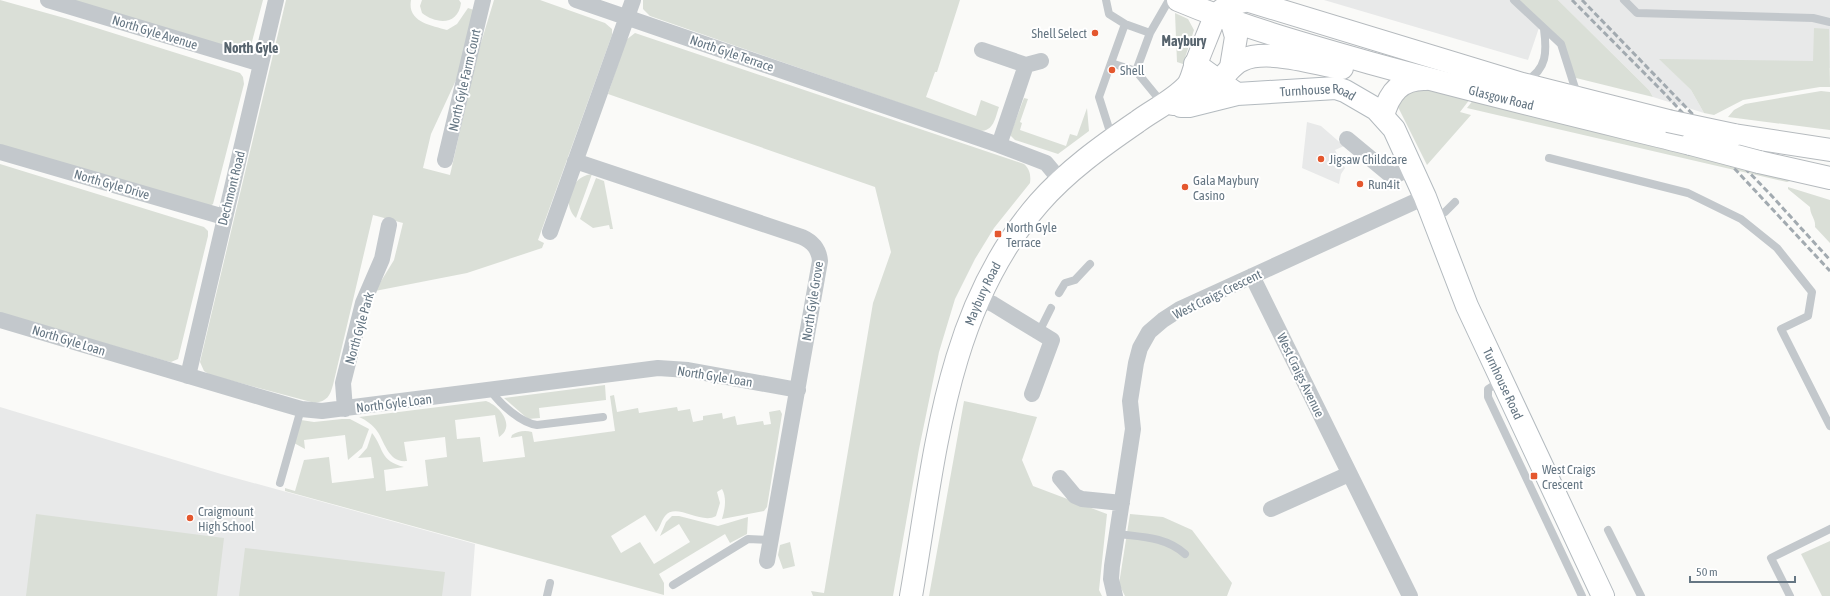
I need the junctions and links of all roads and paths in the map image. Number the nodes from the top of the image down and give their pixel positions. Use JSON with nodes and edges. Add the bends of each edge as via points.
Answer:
{"nodes":[{"id":1,"x":48,"y":0,"type":"edge"},
{"id":2,"x":276,"y":0,"type":"edge"},
{"id":3,"x":483,"y":0,"type":"edge"},
{"id":4,"x":576,"y":0,"type":"edge"},
{"id":5,"x":633,"y":0,"type":"edge"},
{"id":6,"x":1106,"y":0,"type":"edge"},
{"id":7,"x":1169,"y":0,"type":"edge"},
{"id":8,"x":1178,"y":0,"type":"edge"},
{"id":9,"x":1514,"y":0,"type":"edge"},
{"id":10,"x":1624,"y":0,"type":"edge"},
{"id":11,"x":1231,"y":8,"type":"edge"},
{"id":12,"x":627,"y":17,"type":"junction"},
{"id":13,"x":1830,"y":22,"type":"edge"},
{"id":14,"x":1125,"y":24,"type":"junction"},
{"id":15,"x":1544,"y":30,"type":"junction"},
{"id":16,"x":1150,"y":32,"type":"junction"},
{"id":17,"x":982,"y":50,"type":"dead end"},
{"id":18,"x":1111,"y":63,"type":"junction"},
{"id":19,"x":262,"y":64,"type":"junction"},
{"id":20,"x":1195,"y":64,"type":"junction"},
{"id":21,"x":1391,"y":68,"type":"junction"},
{"id":22,"x":1136,"y":72,"type":"junction"},
{"id":23,"x":1225,"y":74,"type":"junction"},
{"id":24,"x":1431,"y":79,"type":"junction"},
{"id":25,"x":1522,"y":84,"type":"junction"},
{"id":26,"x":1237,"y":94,"type":"junction"},
{"id":27,"x":1592,"y":102,"type":"junction"},
{"id":28,"x":1164,"y":105,"type":"junction"},
{"id":29,"x":1383,"y":116,"type":"junction"},
{"id":30,"x":1112,"y":139,"type":"junction"},
{"id":31,"x":1347,"y":139,"type":"dead end"},
{"id":32,"x":999,"y":145,"type":"junction"},
{"id":33,"x":1830,"y":150,"type":"edge"},
{"id":34,"x":0,"y":152,"type":"edge"},
{"id":35,"x":1549,"y":158,"type":"dead end"},
{"id":36,"x":445,"y":160,"type":"dead end"},
{"id":37,"x":574,"y":161,"type":"junction"},
{"id":38,"x":1412,"y":167,"type":"junction"},
{"id":39,"x":1780,"y":168,"type":"junction"},
{"id":40,"x":1830,"y":178,"type":"edge"},
{"id":41,"x":1061,"y":181,"type":"junction"},
{"id":42,"x":1830,"y":187,"type":"edge"},
{"id":43,"x":1455,"y":202,"type":"dead end"},
{"id":44,"x":1429,"y":207,"type":"junction"},
{"id":45,"x":224,"y":217,"type":"junction"},
{"id":46,"x":389,"y":225,"type":"dead end"},
{"id":47,"x":550,"y":232,"type":"dead end"},
{"id":48,"x":1090,"y":264,"type":"dead end"},
{"id":49,"x":1252,"y":276,"type":"junction"},
{"id":50,"x":1059,"y":293,"type":"dead end"},
{"id":51,"x":978,"y":298,"type":"junction"},
{"id":52,"x":1051,"y":308,"type":"dead end"},
{"id":53,"x":0,"y":320,"type":"edge"},
{"id":54,"x":1039,"y":332,"type":"junction"},
{"id":55,"x":188,"y":376,"type":"junction"},
{"id":56,"x":1502,"y":380,"type":"junction"},
{"id":57,"x":798,"y":390,"type":"junction"},
{"id":58,"x":491,"y":391,"type":"junction"},
{"id":59,"x":1032,"y":394,"type":"dead end"},
{"id":60,"x":301,"y":409,"type":"junction"},
{"id":61,"x":345,"y":409,"type":"junction"},
{"id":62,"x":603,"y":417,"type":"dead end"},
{"id":63,"x":1830,"y":426,"type":"edge"},
{"id":64,"x":1349,"y":474,"type":"junction"},
{"id":65,"x":1060,"y":478,"type":"dead end"},
{"id":66,"x":280,"y":483,"type":"dead end"},
{"id":67,"x":1122,"y":503,"type":"junction"},
{"id":68,"x":1271,"y":509,"type":"dead end"},
{"id":69,"x":1830,"y":529,"type":"edge"},
{"id":70,"x":1608,"y":530,"type":"dead end"},
{"id":71,"x":1118,"y":534,"type":"junction"},
{"id":72,"x":771,"y":540,"type":"junction"},
{"id":73,"x":1185,"y":554,"type":"dead end"},
{"id":74,"x":768,"y":561,"type":"dead end"},
{"id":75,"x":550,"y":583,"type":"dead end"},
{"id":76,"x":673,"y":585,"type":"dead end"},
{"id":77,"x":546,"y":596,"type":"edge"},
{"id":78,"x":911,"y":596,"type":"edge"},
{"id":79,"x":1115,"y":596,"type":"edge"},
{"id":80,"x":1410,"y":596,"type":"edge"},
{"id":81,"x":1582,"y":596,"type":"edge"},
{"id":82,"x":1603,"y":596,"type":"edge"},
{"id":83,"x":1641,"y":596,"type":"edge"},
{"id":84,"x":1790,"y":596,"type":"edge"}],
"edges":[{"from":1,"to":19,"type":"street","name":"North Gyle Avenue"},
{"from":2,"to":19,"type":"street","name":"Dechmont Road"},
{"from":3,"to":36,"type":"street","name":"North Gyle Farm Court"},
{"from":4,"to":12,"type":"street","name":"North Gyle Terrace"},
{"from":5,"to":12,"type":"street"},
{"from":6,"to":14,"type":"lane","via":[[1109,14]]},
{"from":7,"to":16,"type":"lane"},
{"from":8,"to":11,"type":"main road","name":"Glasgow Road"},
{"from":9,"to":15,"type":"lane"},
{"from":10,"to":13,"type":"lane","via":[[1637,13],[1813,18]]},
{"from":11,"to":20,"type":"main road","name":"Maybury Road"},
{"from":11,"to":21,"type":"main road","name":"Glasgow Road","via":[[1267,34]]},
{"from":11,"to":23,"type":"main road","via":[[1236,37]]},
{"from":11,"to":25,"type":"main road","name":"Glasgow Road"},
{"from":12,"to":32,"type":"street","name":"North Gyle Terrace"},
{"from":12,"to":37,"type":"street"},
{"from":14,"to":16,"type":"lane"},
{"from":14,"to":18,"type":"lane"},
{"from":15,"to":25,"type":"lane","via":[[1545,60],[1534,77]]},
{"from":15,"to":27,"type":"lane","via":[[1561,44],[1575,88]]},
{"from":16,"to":22,"type":"lane"},
{"from":17,"to":32,"type":"street","via":[[1033,63]]},
{"from":18,"to":22,"type":"lane"},
{"from":18,"to":30,"type":"lane","via":[[1098,97]]},
{"from":19,"to":45,"type":"street","name":"Dechmont Road"},
{"from":20,"to":23,"type":"main road"},
{"from":20,"to":28,"type":"main road","name":"Maybury Road","via":[[1187,85]]},
{"from":21,"to":23,"type":"main road","via":[[1370,72],[1271,56],[1240,60]]},
{"from":21,"to":24,"type":"main road","name":"Glasgow Road"},
{"from":22,"to":28,"type":"lane"},
{"from":23,"to":26,"type":"main road"},
{"from":23,"to":28,"type":"main road","via":[[1186,101]]},
{"from":24,"to":29,"type":"main road","via":[[1416,78],[1404,82],[1390,96]]},
{"from":24,"to":39,"type":"main road","name":"Glasgow Road","bridge":true},
{"from":25,"to":27,"type":"main road","name":"Glasgow Road"},
{"from":26,"to":28,"type":"main road","name":"Turnhouse Road","via":[[1189,106]]},
{"from":26,"to":29,"type":"main road","name":"Turnhouse Road","via":[[1336,88],[1345,90],[1368,103]]},
{"from":27,"to":33,"type":"main road","name":"Glasgow Road","bridge":true,"via":[[1734,135]]},
{"from":28,"to":30,"type":"main road","name":"Maybury Road"},
{"from":29,"to":38,"type":"main road","name":"Turnhouse Road","via":[[1394,129]]},
{"from":30,"to":41,"type":"main road","name":"Maybury Road"},
{"from":31,"to":38,"type":"street","via":[[1388,173],[1396,174]]},
{"from":32,"to":41,"type":"street","name":"North Gyle Terrace","via":[[1046,163]]},
{"from":34,"to":45,"type":"street","name":"North Gyle Drive"},
{"from":35,"to":63,"type":"lane","via":[[1688,193],[1741,219],[1777,248],[1812,292],[1808,316],[1781,329]]},
{"from":37,"to":47,"type":"street"},
{"from":37,"to":57,"type":"street","name":"North Gyle Grove","via":[[810,241],[819,253],[820,261]]},
{"from":38,"to":44,"type":"main road","name":"Turnhouse Road"},
{"from":39,"to":40,"type":"main road","name":"Glasgow Road"},
{"from":39,"to":42,"type":"main road"},
{"from":41,"to":51,"type":"main road","name":"Maybury Road","via":[[1019,228]]},
{"from":43,"to":44,"type":"lane","via":[[1445,212]]},
{"from":44,"to":49,"type":"street","name":"West Craigs Crescent"},
{"from":44,"to":56,"type":"main road","name":"Turnhouse Road","via":[[1467,306]]},
{"from":45,"to":55,"type":"street","name":"Dechmont Road"},
{"from":46,"to":61,"type":"street","name":"North Gyle Park","via":[[382,259],[364,303],[343,383]]},
{"from":48,"to":50,"type":"lane","via":[[1075,280],[1065,283]]},
{"from":49,"to":64,"type":"street","name":"West Craigs Avenue"},
{"from":49,"to":67,"type":"street","name":"West Craigs Crescent","via":[[1180,310],[1149,332],[1140,348],[1130,401],[1133,429]]},
{"from":51,"to":54,"type":"street","via":[[993,304]]},
{"from":51,"to":78,"type":"main road","name":"Maybury Road","via":[[947,392]]},
{"from":52,"to":54,"type":"lane"},
{"from":53,"to":55,"type":"street","name":"North Gyle Loan"},
{"from":54,"to":59,"type":"street","via":[[1052,340]]},
{"from":55,"to":60,"type":"street","name":"North Gyle Loan"},
{"from":56,"to":81,"type":"lane","via":[[1488,389],[1488,397]]},
{"from":56,"to":82,"type":"main road","name":"Turnhouse Road"},
{"from":57,"to":58,"type":"street","name":"North Gyle Loan","via":[[688,370],[658,368]]},
{"from":57,"to":72,"type":"street","name":"North Gyle Grove"},
{"from":58,"to":61,"type":"street","name":"North Gyle Loan"},
{"from":58,"to":62,"type":"lane","via":[[529,424]]},
{"from":60,"to":61,"type":"street","name":"North Gyle Loan"},
{"from":60,"to":66,"type":"lane"},
{"from":64,"to":68,"type":"street"},
{"from":64,"to":80,"type":"street","name":"West Craigs Avenue"},
{"from":65,"to":67,"type":"street","via":[[1075,496],[1082,499]]},
{"from":67,"to":71,"type":"street","name":"West Craigs Crescent"},
{"from":69,"to":84,"type":"lane","via":[[1771,558]]},
{"from":70,"to":83,"type":"lane"},
{"from":71,"to":73,"type":"lane","via":[[1157,538]]},
{"from":71,"to":79,"type":"street","name":"West Craigs Crescent","via":[[1111,579]]},
{"from":72,"to":74,"type":"street","name":"North Gyle Grove"},
{"from":72,"to":76,"type":"lane","via":[[748,539]]},
{"from":75,"to":77,"type":"lane"}]}
